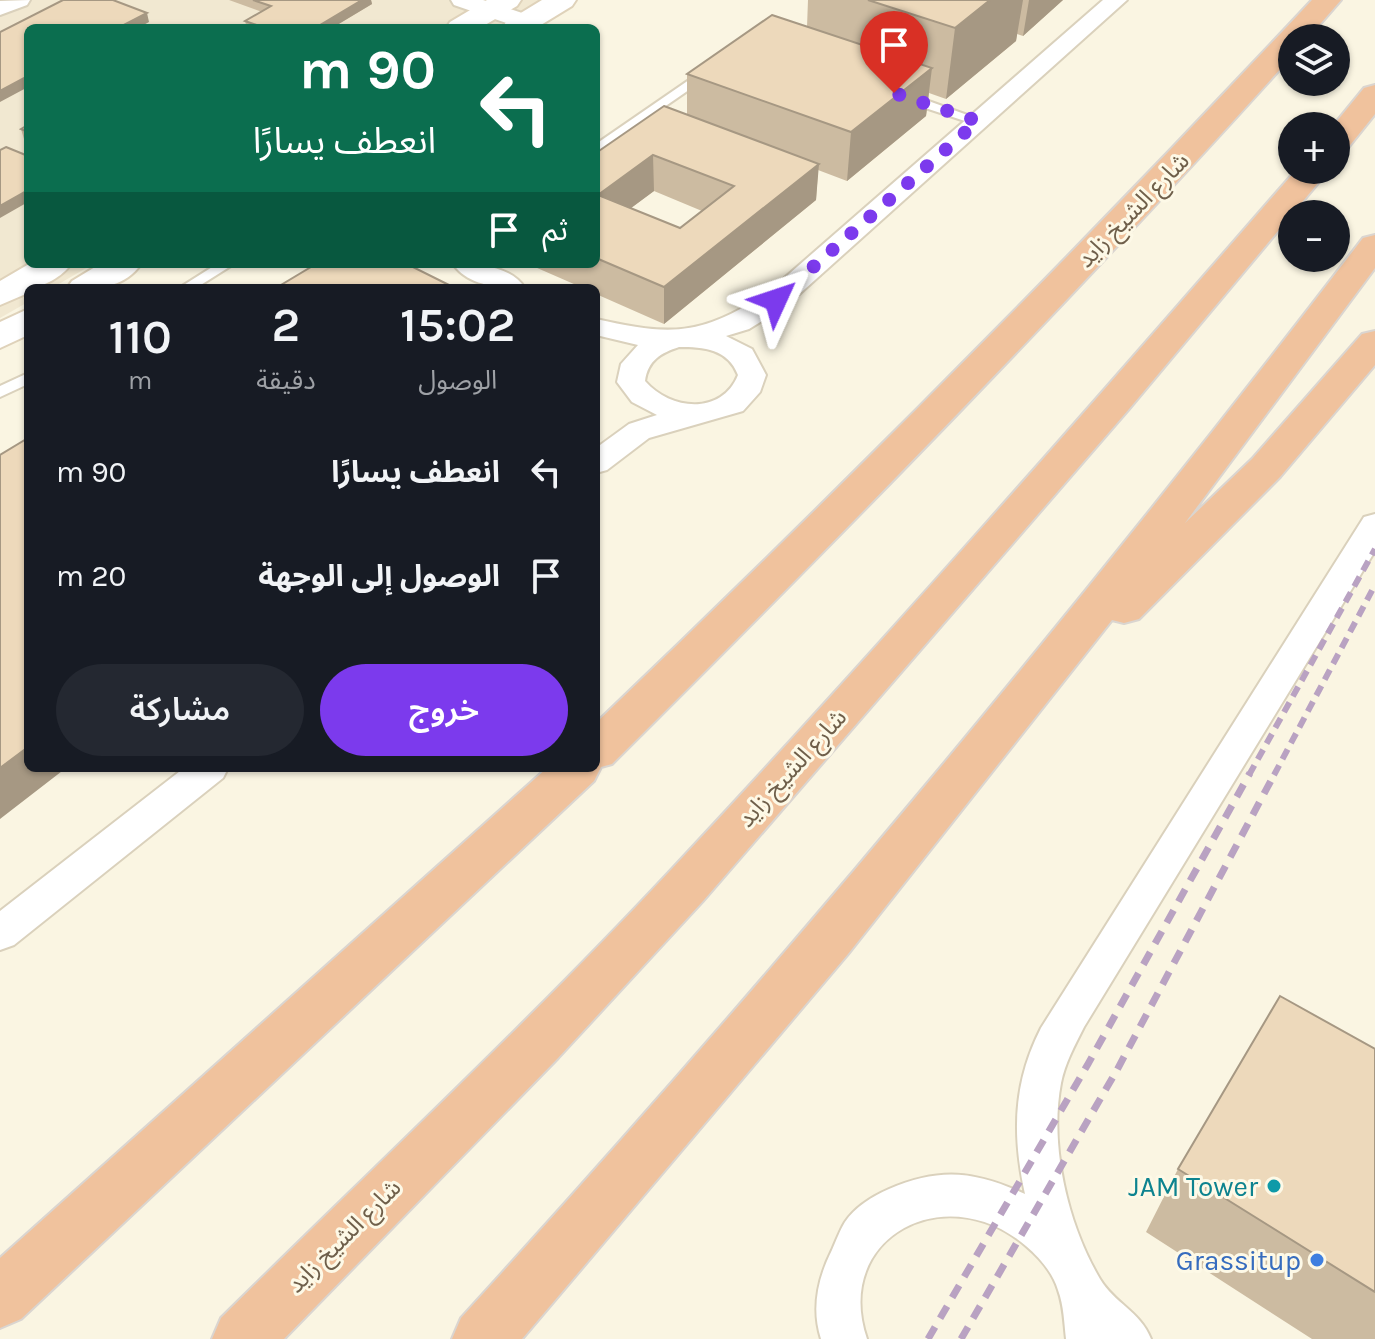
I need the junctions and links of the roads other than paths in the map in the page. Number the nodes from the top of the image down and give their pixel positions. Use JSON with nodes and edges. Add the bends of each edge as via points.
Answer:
{"nodes":[{"id":1,"x":19,"y":0,"type":"edge"},
{"id":2,"x":435,"y":0,"type":"edge"},
{"id":3,"x":462,"y":0,"type":"edge"},
{"id":4,"x":560,"y":0,"type":"edge"},
{"id":5,"x":1116,"y":0,"type":"edge"},
{"id":6,"x":1327,"y":0,"type":"edge"},
{"id":7,"x":499,"y":5,"type":"edge"},
{"id":8,"x":0,"y":9,"type":"edge"},
{"id":9,"x":440,"y":24,"type":"edge"},
{"id":10,"x":467,"y":24,"type":"edge"},
{"id":11,"x":520,"y":24,"type":"edge"},
{"id":12,"x":523,"y":24,"type":"edge"},
{"id":13,"x":1305,"y":24,"type":"edge"},
{"id":14,"x":1278,"y":54,"type":"edge"},
{"id":15,"x":721,"y":63,"type":"edge"},
{"id":16,"x":894,"y":93,"type":"edge"},
{"id":17,"x":1375,"y":94,"type":"edge"},
{"id":18,"x":978,"y":121,"type":"junction"},
{"id":19,"x":1350,"y":125,"type":"edge"},
{"id":20,"x":600,"y":147,"type":"edge"},
{"id":21,"x":1301,"y":184,"type":"edge"},
{"id":22,"x":1375,"y":245,"type":"edge"},
{"id":23,"x":47,"y":268,"type":"edge"},
{"id":24,"x":117,"y":268,"type":"edge"},
{"id":25,"x":220,"y":268,"type":"edge"},
{"id":26,"x":474,"y":268,"type":"edge"},
{"id":27,"x":91,"y":284,"type":"edge"},
{"id":28,"x":193,"y":284,"type":"edge"},
{"id":29,"x":504,"y":284,"type":"edge"},
{"id":30,"x":0,"y":295,"type":"edge"},
{"id":31,"x":24,"y":322,"type":"edge"},
{"id":32,"x":600,"y":328,"type":"edge"},
{"id":33,"x":0,"y":337,"type":"edge"},
{"id":34,"x":685,"y":339,"type":"junction"},
{"id":35,"x":1375,"y":342,"type":"edge"},
{"id":36,"x":600,"y":345,"type":"edge"},
{"id":37,"x":24,"y":380,"type":"edge"},
{"id":38,"x":634,"y":387,"type":"junction"},
{"id":39,"x":0,"y":392,"type":"edge"},
{"id":40,"x":690,"y":413,"type":"junction"},
{"id":41,"x":600,"y":449,"type":"edge"},
{"id":42,"x":600,"y":460,"type":"edge"},
{"id":43,"x":1375,"y":525,"type":"edge"},
{"id":44,"x":1044,"y":678,"type":"junction"},
{"id":45,"x":600,"y":747,"type":"edge"},
{"id":46,"x":205,"y":772,"type":"edge"},
{"id":47,"x":574,"y":772,"type":"edge"},
{"id":48,"x":0,"y":933,"type":"edge"},
{"id":49,"x":1060,"y":1249,"type":"junction"},
{"id":50,"x":0,"y":1298,"type":"edge"},
{"id":51,"x":1086,"y":1317,"type":"edge"},
{"id":52,"x":242,"y":1339,"type":"edge"},
{"id":53,"x":482,"y":1339,"type":"edge"},
{"id":54,"x":844,"y":1339,"type":"edge"},
{"id":55,"x":1128,"y":1339,"type":"edge"}],
"edges":[{"from":1,"to":8,"type":"street"},
{"from":2,"to":9,"type":"main road","via":[[442,14]]},
{"from":3,"to":7,"type":"street"},
{"from":4,"to":12,"type":"main road"},
{"from":5,"to":18,"type":"street"},
{"from":6,"to":13,"type":"highway","name":"شارع الشيخ زايد"},
{"from":7,"to":10,"type":"main road"},
{"from":7,"to":11,"type":"street"},
{"from":14,"to":45,"type":"highway","name":"شارع الشيخ زايد","via":[[818,536]]},
{"from":15,"to":20,"type":"lane"},
{"from":16,"to":18,"type":"lane"},
{"from":17,"to":19,"type":"highway"},
{"from":18,"to":34,"type":"street","via":[[776,300],[739,323]]},
{"from":21,"to":52,"type":"highway","name":"شارع الشيخ زايد","via":[[686,887]]},
{"from":22,"to":44,"type":"highway"},
{"from":23,"to":30,"type":"main road"},
{"from":24,"to":27,"type":"main road"},
{"from":25,"to":28,"type":"lane"},
{"from":26,"to":29,"type":"street"},
{"from":31,"to":33,"type":"main road"},
{"from":32,"to":34,"type":"street"},
{"from":34,"to":38,"type":"street","via":[[652,347],[642,355],[635,363]]},
{"from":34,"to":40,"type":"street","via":[[733,349],[750,365],[752,375],[735,402]]},
{"from":35,"to":44,"type":"highway","via":[[1219,517]]},
{"from":36,"to":38,"type":"street"},
{"from":37,"to":39,"type":"lane"},
{"from":38,"to":40,"type":"street","via":[[658,407]]},
{"from":38,"to":41,"type":"street","via":[[624,422]]},
{"from":40,"to":42,"type":"street","via":[[639,431]]},
{"from":43,"to":49,"type":"street","via":[[1070,1014],[1046,1061],[1036,1116],[1041,1176]]},
{"from":44,"to":53,"type":"highway","via":[[708,1085]]},
{"from":46,"to":48,"type":"street"},
{"from":47,"to":50,"type":"highway"},
{"from":49,"to":51,"type":"street","via":[[1075,1272]]},
{"from":49,"to":54,"type":"street","via":[[1029,1218],[990,1199],[948,1192],[909,1199],[874,1219],[851,1250],[839,1290]]},
{"from":51,"to":55,"type":"street"}]}
